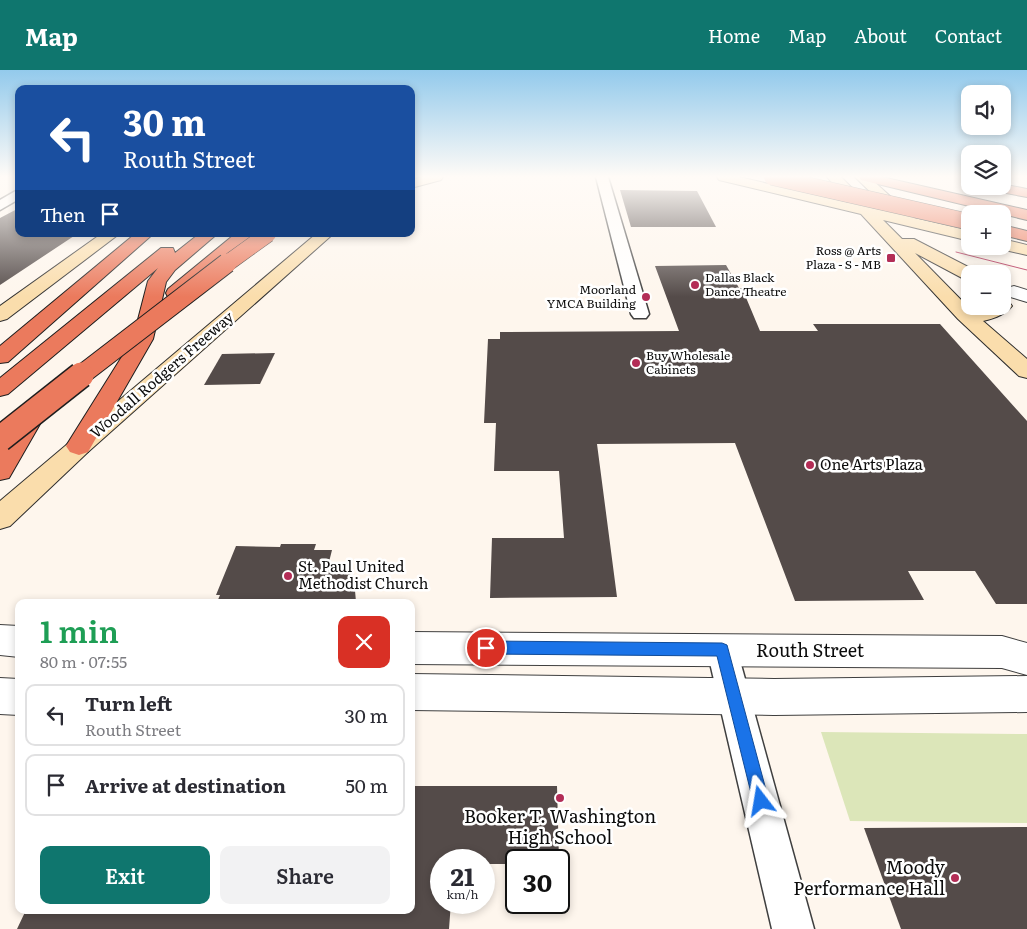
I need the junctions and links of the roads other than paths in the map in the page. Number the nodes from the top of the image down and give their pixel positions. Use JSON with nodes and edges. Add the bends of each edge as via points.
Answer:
{"nodes":[{"id":1,"x":613,"y":217,"type":"edge"},
{"id":2,"x":873,"y":217,"type":"edge"},
{"id":3,"x":893,"y":217,"type":"edge"},
{"id":4,"x":914,"y":217,"type":"edge"},
{"id":5,"x":1011,"y":219,"type":"edge"},
{"id":6,"x":1027,"y":223,"type":"edge"},
{"id":7,"x":881,"y":226,"type":"junction"},
{"id":8,"x":943,"y":229,"type":"junction"},
{"id":9,"x":1011,"y":232,"type":"edge"},
{"id":10,"x":961,"y":234,"type":"edge"},
{"id":11,"x":1027,"y":236,"type":"edge"},
{"id":12,"x":107,"y":237,"type":"edge"},
{"id":13,"x":141,"y":237,"type":"edge"},
{"id":14,"x":185,"y":237,"type":"edge"},
{"id":15,"x":205,"y":237,"type":"edge"},
{"id":16,"x":241,"y":237,"type":"edge"},
{"id":17,"x":264,"y":237,"type":"edge"},
{"id":18,"x":322,"y":237,"type":"edge"},
{"id":19,"x":912,"y":245,"type":"junction"},
{"id":20,"x":1011,"y":246,"type":"edge"},
{"id":21,"x":1027,"y":250,"type":"edge"},
{"id":22,"x":123,"y":252,"type":"junction"},
{"id":23,"x":961,"y":270,"type":"edge"},
{"id":24,"x":2,"y":311,"type":"edge"},
{"id":25,"x":961,"y":311,"type":"edge"},
{"id":26,"x":640,"y":314,"type":"dead end"},
{"id":27,"x":965,"y":315,"type":"edge"},
{"id":28,"x":0,"y":338,"type":"edge"},
{"id":29,"x":0,"y":357,"type":"edge"},
{"id":30,"x":1027,"y":371,"type":"edge"},
{"id":31,"x":0,"y":390,"type":"edge"},
{"id":32,"x":36,"y":410,"type":"junction"},
{"id":33,"x":0,"y":440,"type":"edge"},
{"id":34,"x":79,"y":446,"type":"junction"},
{"id":35,"x":0,"y":471,"type":"edge"},
{"id":36,"x":5,"y":512,"type":"edge"},
{"id":37,"x":0,"y":640,"type":"edge"},
{"id":38,"x":15,"y":642,"type":"edge"},
{"id":39,"x":415,"y":648,"type":"edge"},
{"id":40,"x":722,"y":650,"type":"junction"},
{"id":41,"x":1027,"y":659,"type":"edge"},
{"id":42,"x":415,"y":692,"type":"edge"},
{"id":43,"x":1027,"y":694,"type":"edge"},
{"id":44,"x":0,"y":696,"type":"edge"},
{"id":45,"x":15,"y":696,"type":"edge"},
{"id":46,"x":734,"y":696,"type":"junction"},
{"id":47,"x":794,"y":929,"type":"edge"}],
"edges":[{"from":1,"to":26,"type":"street"},
{"from":2,"to":7,"type":"main road"},
{"from":3,"to":8,"type":"main road"},
{"from":4,"to":8,"type":"main road"},
{"from":5,"to":6,"type":"highway"},
{"from":7,"to":19,"type":"main road"},
{"from":7,"to":25,"type":"main road"},
{"from":8,"to":10,"type":"main road"},
{"from":8,"to":19,"type":"main road","via":[[916,232],[910,236]]},
{"from":9,"to":11,"type":"highway"},
{"from":12,"to":24,"type":"main road"},
{"from":13,"to":22,"type":"highway"},
{"from":14,"to":31,"type":"highway"},
{"from":15,"to":34,"type":"highway","via":[[169,266],[157,281],[143,340]]},
{"from":16,"to":33,"type":"highway","bridge":true},
{"from":17,"to":32,"type":"highway","bridge":true},
{"from":18,"to":34,"type":"main road","name":"Woodall Rodgers Freeway"},
{"from":19,"to":23,"type":"main road"},
{"from":20,"to":21,"type":"main road"},
{"from":22,"to":28,"type":"highway","via":[[61,291]]},
{"from":22,"to":29,"type":"highway"},
{"from":27,"to":30,"type":"main road"},
{"from":32,"to":33,"type":"highway","bridge":true},
{"from":32,"to":35,"type":"highway"},
{"from":34,"to":36,"type":"main road","name":"Woodall Rodgers Freeway"},
{"from":37,"to":38,"type":"street"},
{"from":39,"to":40,"type":"street","name":"Routh Street"},
{"from":40,"to":41,"type":"street","name":"Routh Street","via":[[1002,652]]},
{"from":40,"to":46,"type":"street"},
{"from":42,"to":46,"type":"street"},
{"from":43,"to":46,"type":"street"},
{"from":44,"to":45,"type":"street"},
{"from":46,"to":47,"type":"street"}]}
